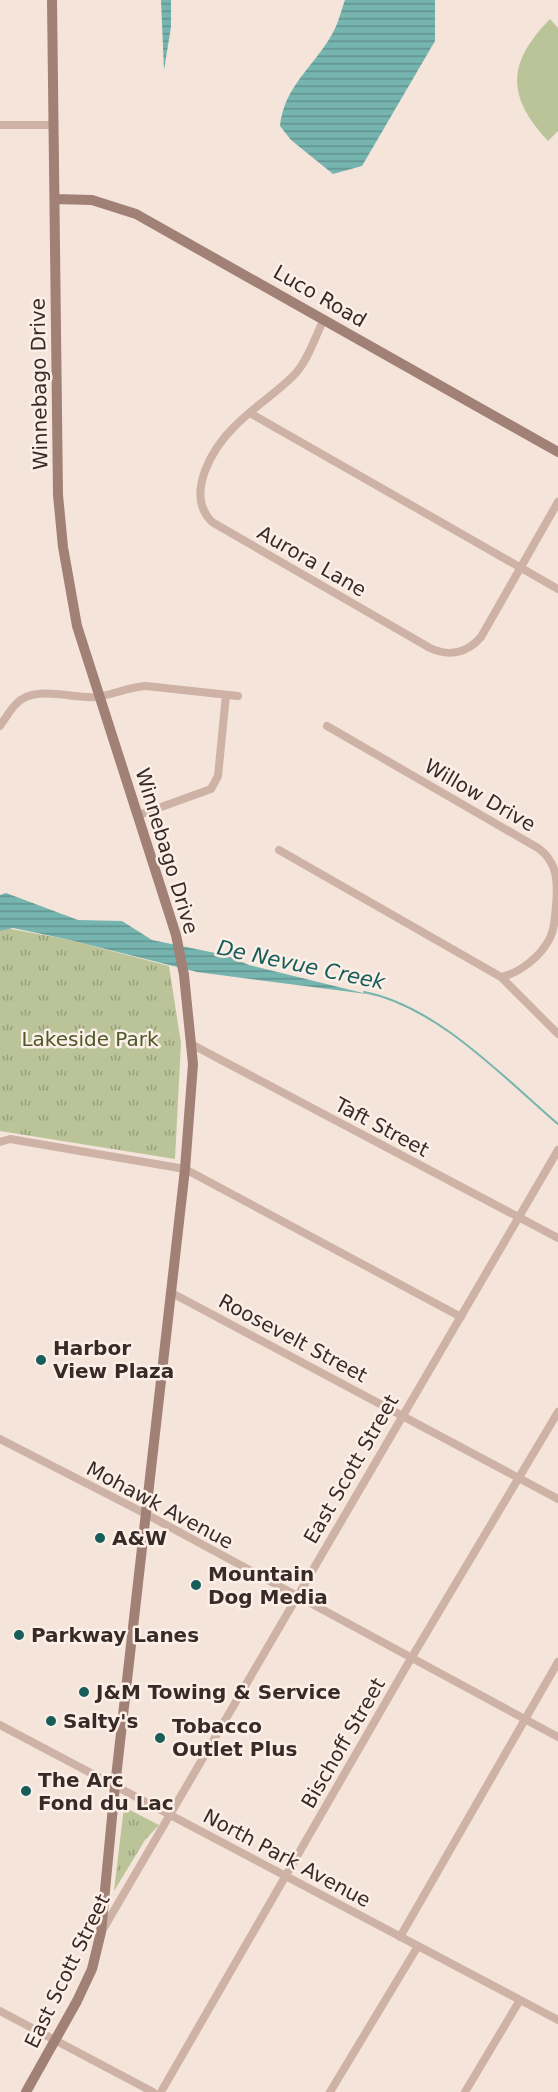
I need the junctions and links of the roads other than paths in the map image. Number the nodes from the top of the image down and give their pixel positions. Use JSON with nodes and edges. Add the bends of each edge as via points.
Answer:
{"nodes":[{"id":1,"x":52,"y":0,"type":"edge"},
{"id":2,"x":0,"y":125,"type":"edge"},
{"id":3,"x":52,"y":125,"type":"junction"},
{"id":4,"x":55,"y":199,"type":"junction"},
{"id":5,"x":324,"y":319,"type":"junction"},
{"id":6,"x":250,"y":413,"type":"junction"},
{"id":7,"x":558,"y":452,"type":"edge"},
{"id":8,"x":558,"y":502,"type":"edge"},
{"id":9,"x":521,"y":568,"type":"junction"},
{"id":10,"x":558,"y":589,"type":"edge"},
{"id":11,"x":226,"y":695,"type":"junction"},
{"id":12,"x":238,"y":696,"type":"dead end"},
{"id":13,"x":98,"y":697,"type":"junction"},
{"id":14,"x":0,"y":726,"type":"edge"},
{"id":15,"x":327,"y":726,"type":"dead end"},
{"id":16,"x":139,"y":815,"type":"junction"},
{"id":17,"x":279,"y":850,"type":"dead end"},
{"id":18,"x":501,"y":977,"type":"junction"},
{"id":19,"x":558,"y":1034,"type":"edge"},
{"id":20,"x":191,"y":1044,"type":"junction"},
{"id":21,"x":0,"y":1142,"type":"edge"},
{"id":22,"x":558,"y":1150,"type":"edge"},
{"id":23,"x":185,"y":1169,"type":"junction"},
{"id":24,"x":519,"y":1217,"type":"junction"},
{"id":25,"x":558,"y":1238,"type":"edge"},
{"id":26,"x":170,"y":1292,"type":"junction"},
{"id":27,"x":461,"y":1317,"type":"junction"},
{"id":28,"x":558,"y":1412,"type":"edge"},
{"id":29,"x":403,"y":1416,"type":"junction"},
{"id":30,"x":0,"y":1439,"type":"edge"},
{"id":31,"x":519,"y":1478,"type":"junction"},
{"id":32,"x":558,"y":1499,"type":"edge"},
{"id":33,"x":146,"y":1514,"type":"junction"},
{"id":34,"x":297,"y":1598,"type":"junction"},
{"id":35,"x":411,"y":1658,"type":"junction"},
{"id":36,"x":558,"y":1662,"type":"edge"},
{"id":37,"x":525,"y":1719,"type":"junction"},
{"id":38,"x":0,"y":1725,"type":"edge"},
{"id":39,"x":558,"y":1737,"type":"edge"},
{"id":40,"x":115,"y":1786,"type":"junction"},
{"id":41,"x":171,"y":1816,"type":"junction"},
{"id":42,"x":285,"y":1876,"type":"junction"},
{"id":43,"x":101,"y":1932,"type":"junction"},
{"id":44,"x":400,"y":1937,"type":"junction"},
{"id":45,"x":418,"y":1946,"type":"junction"},
{"id":46,"x":520,"y":2000,"type":"junction"},
{"id":47,"x":0,"y":2011,"type":"edge"},
{"id":48,"x":557,"y":2017,"type":"edge"},
{"id":49,"x":56,"y":2041,"type":"junction"},
{"id":50,"x":26,"y":2092,"type":"edge"},
{"id":51,"x":153,"y":2092,"type":"edge"},
{"id":52,"x":161,"y":2092,"type":"edge"},
{"id":53,"x":330,"y":2092,"type":"edge"},
{"id":54,"x":465,"y":2092,"type":"edge"}],
"edges":[{"from":1,"to":3,"type":"main road","name":"Winnebago Drive"},
{"from":2,"to":3,"type":"street"},
{"from":3,"to":4,"type":"main road","name":"Winnebago Drive"},
{"from":4,"to":5,"type":"main road","name":"Luco Road","via":[[92,200],[136,214]]},
{"from":4,"to":13,"type":"main road","name":"Winnebago Drive","via":[[60,522],[71,601]]},
{"from":5,"to":6,"type":"street","name":"Aurora Lane","via":[[299,369]]},
{"from":5,"to":7,"type":"main road","name":"Luco Road"},
{"from":6,"to":9,"type":"street"},
{"from":6,"to":9,"type":"street","name":"Aurora Lane","via":[[227,435],[203,476],[199,498],[206,516],[216,526],[410,637],[442,652],[456,653],[469,648],[481,638]]},
{"from":8,"to":9,"type":"street","name":"Aurora Lane"},
{"from":9,"to":10,"type":"street"},
{"from":11,"to":12,"type":"street"},
{"from":11,"to":13,"type":"street","via":[[131,686]]},
{"from":11,"to":16,"type":"street","via":[[218,776],[211,789]]},
{"from":13,"to":14,"type":"street","via":[[24,697]]},
{"from":13,"to":16,"type":"main road","name":"Winnebago Drive"},
{"from":15,"to":18,"type":"street","name":"Willow Drive","via":[[551,859],[558,880],[552,934],[521,969]]},
{"from":16,"to":20,"type":"main road","name":"Winnebago Drive","via":[[176,935]]},
{"from":17,"to":18,"type":"street"},
{"from":18,"to":19,"type":"street"},
{"from":20,"to":23,"type":"main road","name":"Winnebago Drive"},
{"from":20,"to":24,"type":"street","name":"Taft Street"},
{"from":21,"to":23,"type":"street","via":[[10,1139]]},
{"from":22,"to":24,"type":"street","name":"East Scott Street"},
{"from":23,"to":26,"type":"main road","name":"Winnebago Drive"},
{"from":23,"to":27,"type":"street"},
{"from":24,"to":25,"type":"street","name":"Taft Street"},
{"from":24,"to":27,"type":"street","name":"East Scott Street"},
{"from":26,"to":29,"type":"street","name":"Roosevelt Street"},
{"from":26,"to":33,"type":"main road","name":"Winnebago Drive"},
{"from":27,"to":29,"type":"street","name":"East Scott Street"},
{"from":28,"to":31,"type":"street","name":"Bischoff Street"},
{"from":29,"to":31,"type":"street","name":"Roosevelt Street"},
{"from":29,"to":34,"type":"street","name":"East Scott Street"},
{"from":30,"to":33,"type":"street","name":"Mohawk Avenue"},
{"from":31,"to":32,"type":"street","name":"Roosevelt Street"},
{"from":31,"to":35,"type":"street","name":"Bischoff Street"},
{"from":33,"to":34,"type":"street","name":"Mohawk Avenue"},
{"from":33,"to":40,"type":"main road","name":"Winnebago Drive"},
{"from":34,"to":35,"type":"street","name":"Mohawk Avenue"},
{"from":34,"to":41,"type":"street","name":"East Scott Street"},
{"from":35,"to":37,"type":"street","name":"Mohawk Avenue"},
{"from":35,"to":42,"type":"street","name":"Bischoff Street"},
{"from":36,"to":37,"type":"street"},
{"from":37,"to":39,"type":"street","name":"Mohawk Avenue"},
{"from":37,"to":44,"type":"street"},
{"from":38,"to":40,"type":"street","name":"North Park Avenue"},
{"from":40,"to":41,"type":"street","name":"North Park Avenue"},
{"from":40,"to":43,"type":"main road","name":"Winnebago Drive"},
{"from":41,"to":42,"type":"street","name":"North Park Avenue"},
{"from":41,"to":43,"type":"street","name":"East Scott Street"},
{"from":42,"to":44,"type":"street","name":"North Park Avenue"},
{"from":42,"to":52,"type":"street","name":"Bischoff Street"},
{"from":43,"to":49,"type":"main road","name":"East Scott Street","via":[[92,1969]]},
{"from":44,"to":45,"type":"street","name":"North Park Avenue"},
{"from":45,"to":46,"type":"street","name":"North Park Avenue"},
{"from":45,"to":53,"type":"street"},
{"from":46,"to":48,"type":"street","name":"North Park Avenue"},
{"from":46,"to":54,"type":"street"},
{"from":47,"to":49,"type":"street"},
{"from":49,"to":50,"type":"main road","name":"East Scott Street"},
{"from":49,"to":51,"type":"street"}]}
